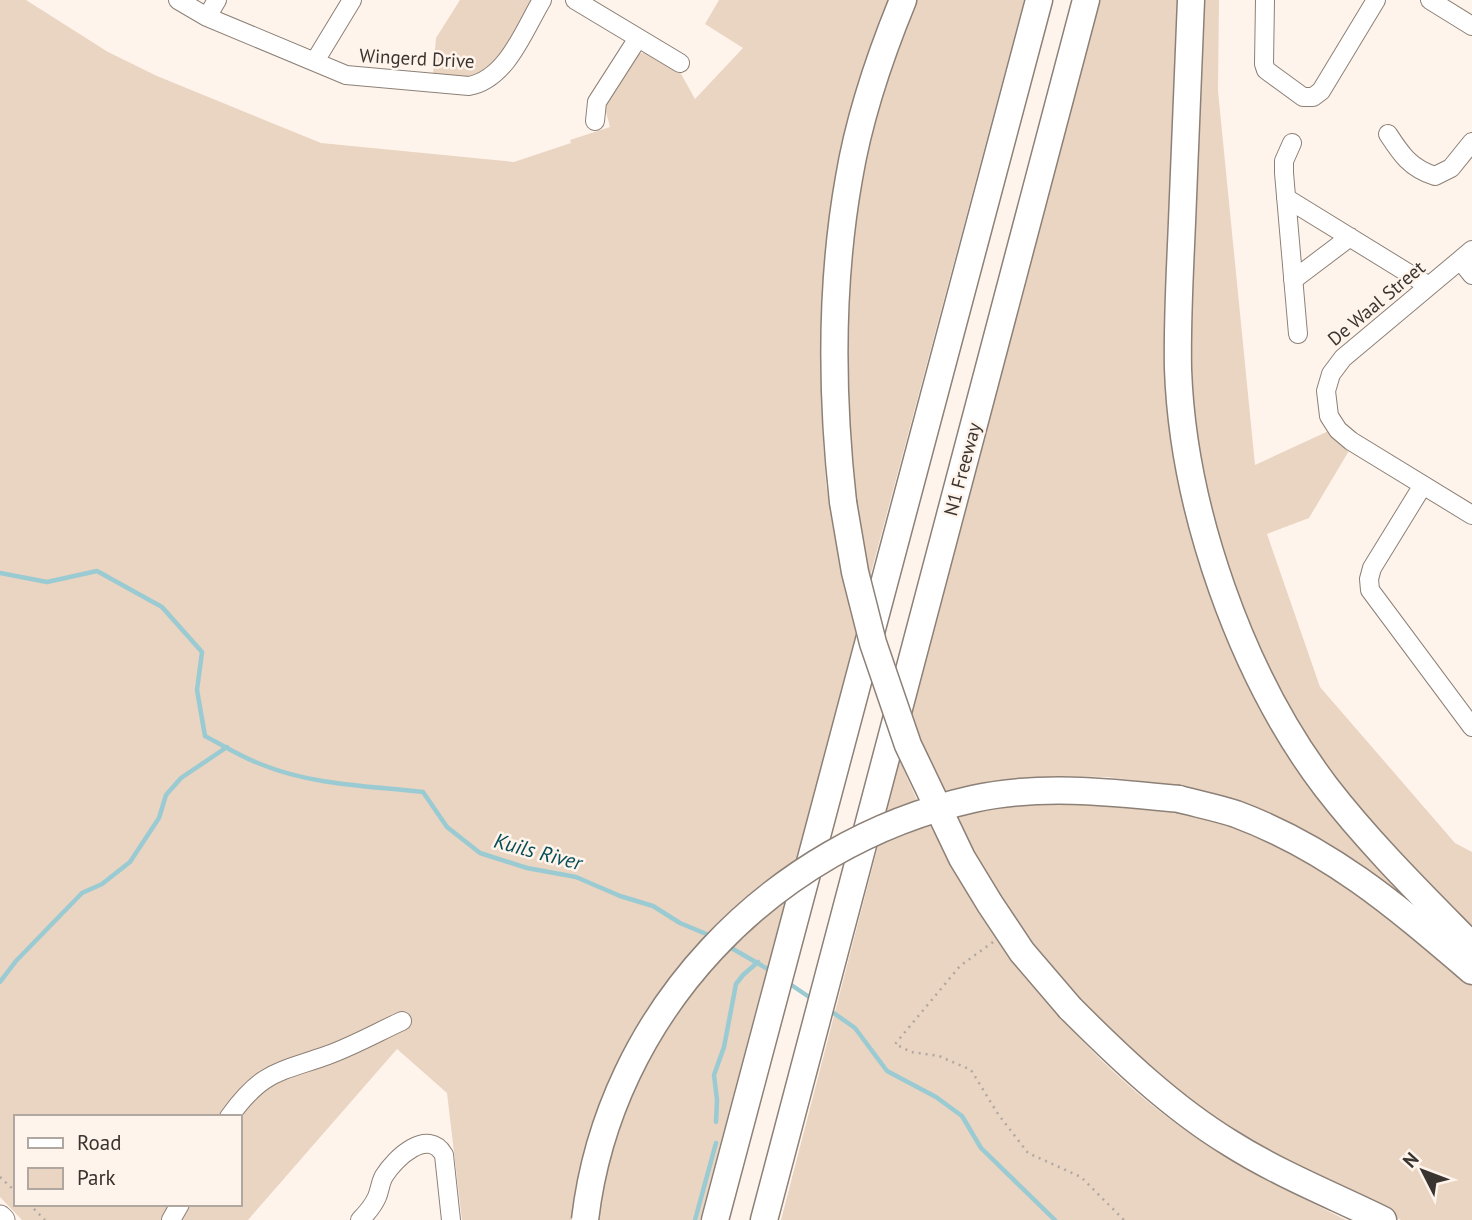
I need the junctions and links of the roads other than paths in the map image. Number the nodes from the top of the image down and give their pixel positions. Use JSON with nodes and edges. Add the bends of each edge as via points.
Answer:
{"nodes":[{"id":1,"x":178,"y":0,"type":"edge"},
{"id":2,"x":217,"y":0,"type":"edge"},
{"id":3,"x":352,"y":0,"type":"edge"},
{"id":4,"x":542,"y":0,"type":"edge"},
{"id":5,"x":575,"y":0,"type":"edge"},
{"id":6,"x":903,"y":0,"type":"edge"},
{"id":7,"x":1040,"y":0,"type":"edge"},
{"id":8,"x":1086,"y":0,"type":"edge"},
{"id":9,"x":1191,"y":0,"type":"edge"},
{"id":10,"x":1265,"y":0,"type":"edge"},
{"id":11,"x":1376,"y":0,"type":"edge"},
{"id":12,"x":1430,"y":0,"type":"edge"},
{"id":13,"x":207,"y":17,"type":"junction"},
{"id":14,"x":1472,"y":26,"type":"edge"},
{"id":15,"x":638,"y":38,"type":"junction"},
{"id":16,"x":315,"y":61,"type":"junction"},
{"id":17,"x":680,"y":63,"type":"dead end"},
{"id":18,"x":595,"y":121,"type":"dead end"},
{"id":19,"x":1388,"y":134,"type":"dead end"},
{"id":20,"x":1472,"y":142,"type":"edge"},
{"id":21,"x":1292,"y":143,"type":"dead end"},
{"id":22,"x":1286,"y":198,"type":"junction"},
{"id":23,"x":1350,"y":237,"type":"junction"},
{"id":24,"x":1466,"y":255,"type":"edge"},
{"id":25,"x":1472,"y":275,"type":"edge"},
{"id":26,"x":1293,"y":281,"type":"junction"},
{"id":27,"x":1429,"y":286,"type":"junction"},
{"id":28,"x":1298,"y":334,"type":"dead end"},
{"id":29,"x":1423,"y":485,"type":"junction"},
{"id":30,"x":1472,"y":515,"type":"edge"},
{"id":31,"x":1472,"y":727,"type":"edge"},
{"id":32,"x":1472,"y":946,"type":"edge"},
{"id":33,"x":1472,"y":971,"type":"edge"},
{"id":34,"x":402,"y":1021,"type":"dead end"},
{"id":35,"x":231,"y":1115,"type":"edge"},
{"id":36,"x":360,"y":1220,"type":"edge"},
{"id":37,"x":451,"y":1220,"type":"edge"},
{"id":38,"x":585,"y":1220,"type":"edge"},
{"id":39,"x":715,"y":1220,"type":"edge"},
{"id":40,"x":764,"y":1220,"type":"edge"},
{"id":41,"x":1383,"y":1220,"type":"edge"}],
"edges":[{"from":1,"to":13,"type":"street","name":"Wingerd Drive"},
{"from":2,"to":13,"type":"street"},
{"from":3,"to":16,"type":"street"},
{"from":4,"to":16,"type":"street","name":"Wingerd Drive","via":[[500,70],[481,84],[346,75]]},
{"from":5,"to":15,"type":"street"},
{"from":6,"to":41,"type":"highway","bridge":true,"via":[[866,106],[849,178],[833,344],[842,502],[855,572],[873,643],[908,745],[962,858],[990,904],[1022,952],[1070,1009],[1160,1091],[1228,1143]]},
{"from":7,"to":39,"type":"highway"},
{"from":8,"to":40,"type":"highway","name":"N1 Freeway"},
{"from":9,"to":32,"type":"highway","via":[[1178,370],[1185,439],[1203,525],[1256,671],[1297,744],[1357,826]]},
{"from":10,"to":11,"type":"street","via":[[1266,70],[1308,98],[1321,91]]},
{"from":12,"to":14,"type":"street"},
{"from":13,"to":16,"type":"street","name":"Wingerd Drive"},
{"from":15,"to":17,"type":"street"},
{"from":15,"to":18,"type":"street","via":[[597,102]]},
{"from":19,"to":20,"type":"street","via":[[1404,159],[1435,176],[1451,168]]},
{"from":21,"to":22,"type":"street","via":[[1284,161]]},
{"from":22,"to":23,"type":"street"},
{"from":22,"to":26,"type":"street"},
{"from":23,"to":26,"type":"street"},
{"from":23,"to":27,"type":"street"},
{"from":24,"to":25,"type":"street"},
{"from":24,"to":27,"type":"street","name":"De Waal Street"},
{"from":26,"to":28,"type":"street"},
{"from":27,"to":29,"type":"street","name":"De Waal Street","via":[[1336,366],[1327,383],[1326,399],[1329,416],[1344,436]]},
{"from":29,"to":30,"type":"street"},
{"from":29,"to":31,"type":"street","via":[[1372,568],[1370,590]]},
{"from":33,"to":38,"type":"highway","bridge":true,"via":[[1390,901],[1335,863],[1234,814],[1179,799],[1036,791],[975,798],[913,815],[852,841],[755,905],[673,997],[628,1070],[615,1102]]},
{"from":34,"to":35,"type":"street","via":[[330,1055],[274,1072]]},
{"from":36,"to":37,"type":"street","via":[[385,1174],[421,1143],[431,1142],[444,1155]]}]}
